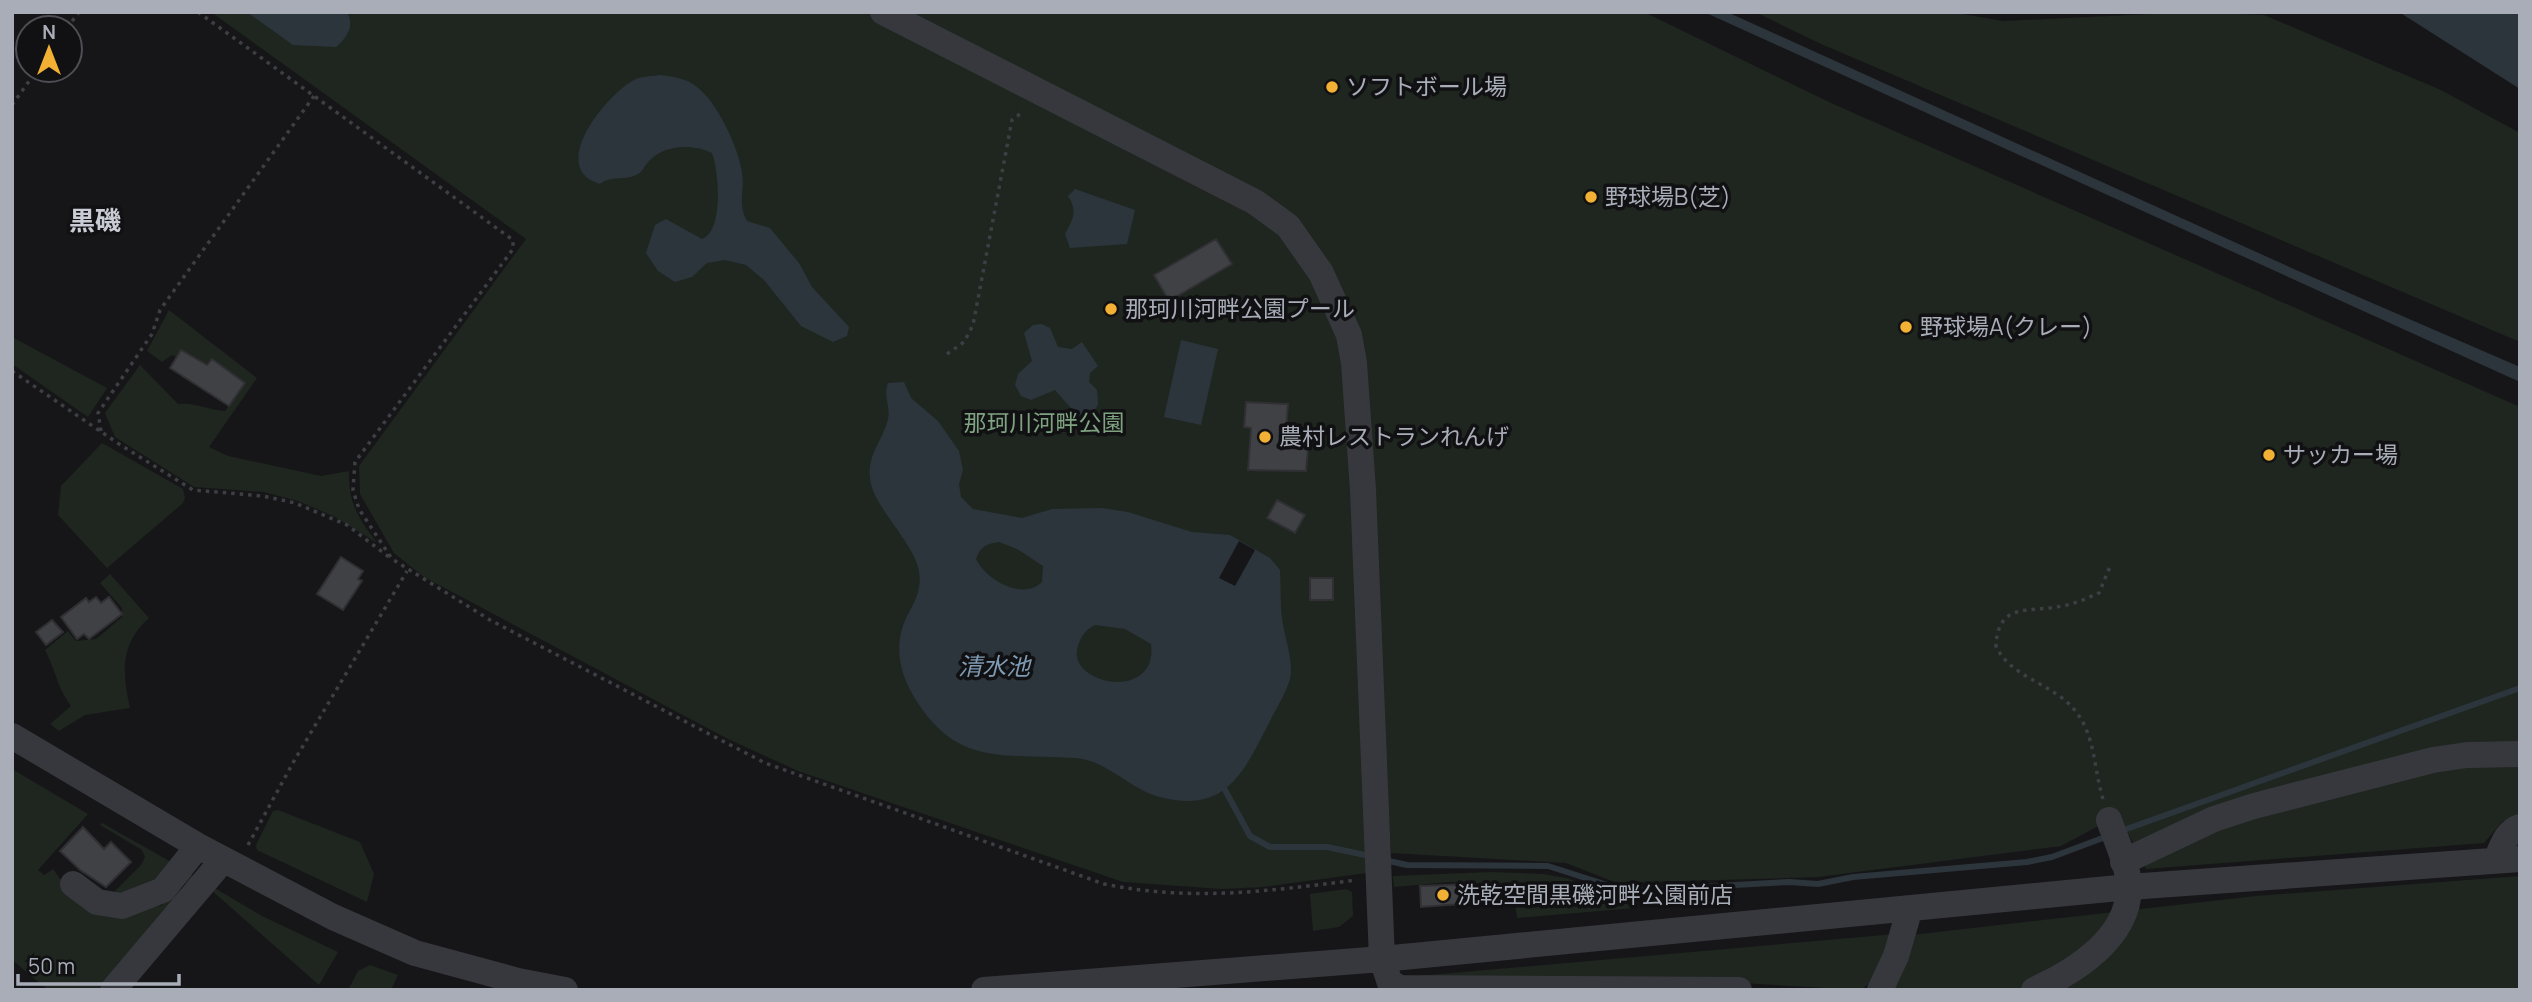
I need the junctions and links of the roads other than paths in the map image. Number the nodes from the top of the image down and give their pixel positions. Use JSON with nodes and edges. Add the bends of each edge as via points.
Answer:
{"nodes":[{"id":1,"x":883,"y":12,"type":"edge"},
{"id":2,"x":12,"y":736,"type":"edge"},
{"id":3,"x":2520,"y":754,"type":"edge"},
{"id":4,"x":2109,"y":820,"type":"road end"},
{"id":5,"x":2520,"y":827,"type":"edge"},
{"id":6,"x":198,"y":846,"type":"junction"},
{"id":7,"x":2508,"y":859,"type":"edge"},
{"id":8,"x":229,"y":864,"type":"junction"},
{"id":9,"x":2124,"y":867,"type":"junction"},
{"id":10,"x":74,"y":884,"type":"dead end"},
{"id":11,"x":1910,"y":908,"type":"junction"},
{"id":12,"x":1382,"y":959,"type":"junction"},
{"id":13,"x":113,"y":990,"type":"edge"},
{"id":14,"x":565,"y":990,"type":"edge"},
{"id":15,"x":984,"y":990,"type":"edge"},
{"id":16,"x":1739,"y":990,"type":"edge"},
{"id":17,"x":1880,"y":990,"type":"edge"},
{"id":18,"x":2034,"y":990,"type":"edge"}],
"edges":[{"from":1,"to":12,"type":"street","via":[[1255,202],[1288,226],[1321,273],[1349,335],[1354,363]]},
{"from":2,"to":6,"type":"street"},
{"from":3,"to":9,"type":"street","via":[[2433,760],[2254,806],[2214,819]]},
{"from":4,"to":9,"type":"street"},
{"from":5,"to":7,"type":"street","via":[[2506,838]]},
{"from":6,"to":8,"type":"street"},
{"from":6,"to":10,"type":"street","via":[[163,890],[122,906],[97,902]]},
{"from":7,"to":9,"type":"street"},
{"from":8,"to":13,"type":"street"},
{"from":8,"to":14,"type":"street","via":[[415,953]]},
{"from":9,"to":11,"type":"street"},
{"from":9,"to":18,"type":"street","via":[[2122,913],[2108,938],[2088,960]]},
{"from":11,"to":12,"type":"street"},
{"from":11,"to":17,"type":"street"},
{"from":12,"to":15,"type":"street"},
{"from":12,"to":16,"type":"street","via":[[1390,983],[1400,988]]}]}
